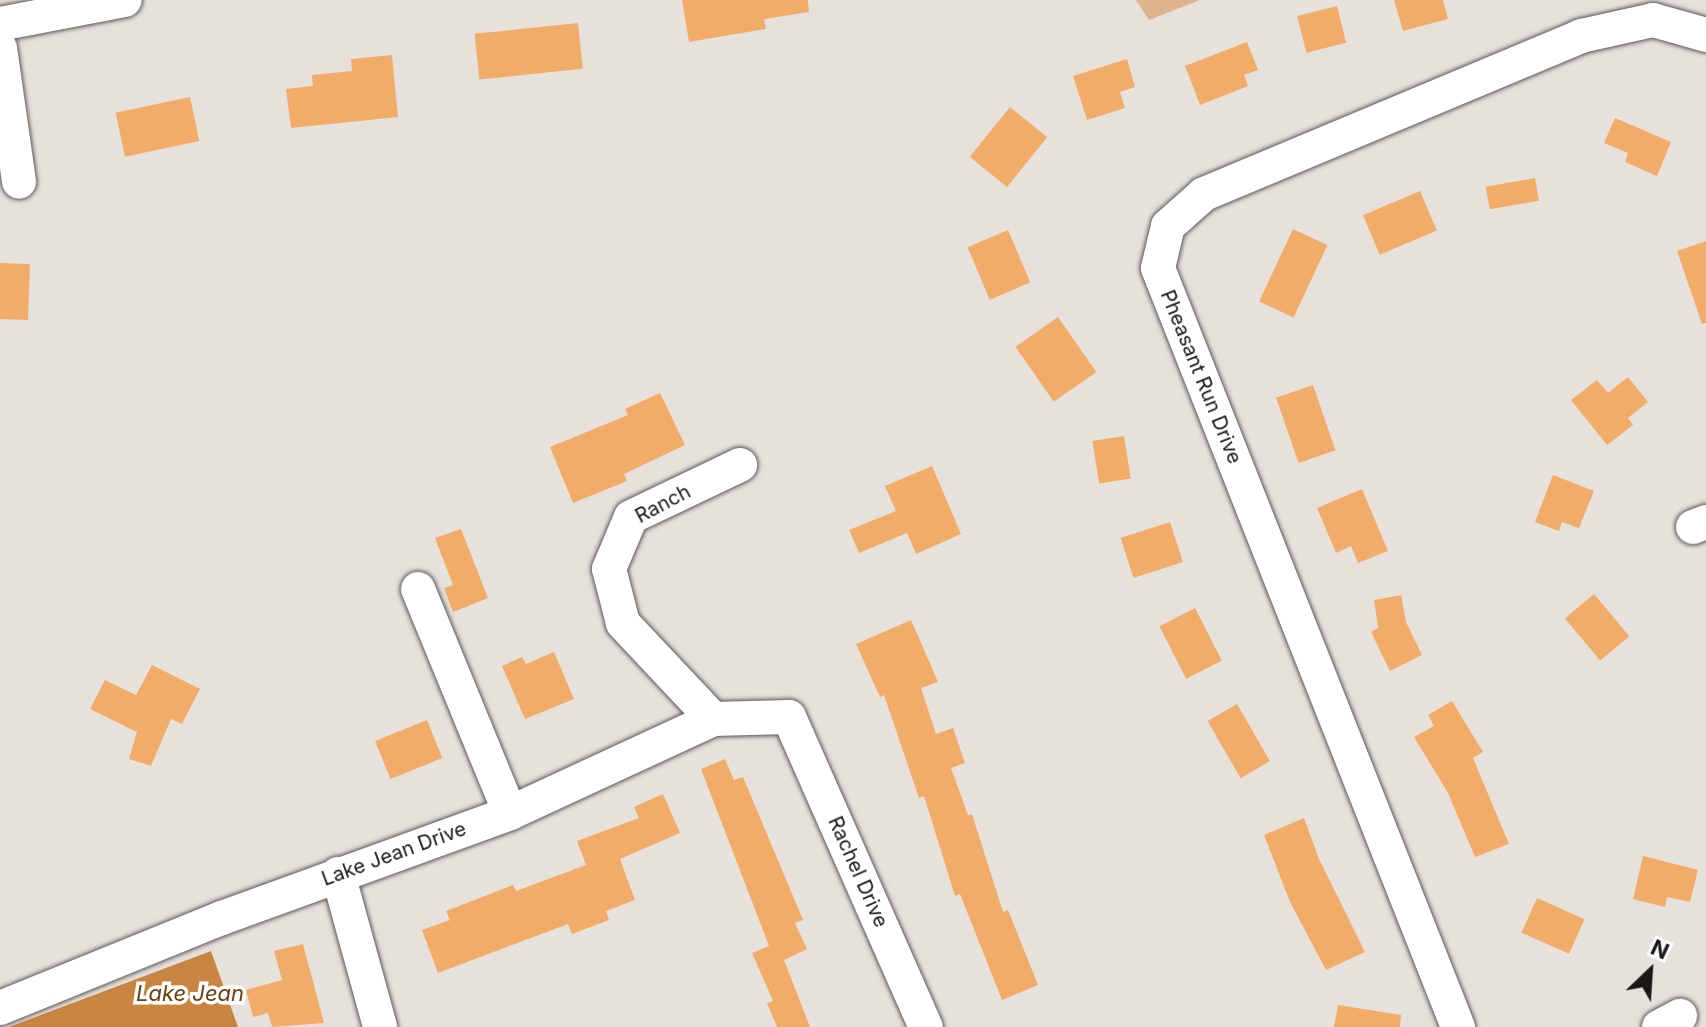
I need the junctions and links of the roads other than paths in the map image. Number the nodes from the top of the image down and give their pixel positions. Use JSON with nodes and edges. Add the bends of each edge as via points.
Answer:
{"nodes":[{"id":1,"x":125,"y":0,"type":"edge"},
{"id":2,"x":0,"y":24,"type":"edge"},
{"id":3,"x":1706,"y":35,"type":"edge"},
{"id":4,"x":0,"y":48,"type":"edge"},
{"id":5,"x":19,"y":182,"type":"dead end"},
{"id":6,"x":740,"y":465,"type":"dead end"},
{"id":7,"x":418,"y":589,"type":"dead end"},
{"id":8,"x":789,"y":717,"type":"joint"},
{"id":9,"x":713,"y":719,"type":"junction"},
{"id":10,"x":510,"y":813,"type":"junction"},
{"id":11,"x":338,"y":874,"type":"junction"},
{"id":12,"x":0,"y":1008,"type":"edge"},
{"id":13,"x":380,"y":1027,"type":"edge"},
{"id":14,"x":926,"y":1027,"type":"edge"},
{"id":15,"x":1458,"y":1027,"type":"edge"}],
"edges":[{"from":1,"to":2,"type":"street"},
{"from":3,"to":15,"type":"street","name":"Pheasant Run Drive","via":[[1653,20],[1581,36],[1204,194],[1168,226],[1158,268]]},
{"from":4,"to":5,"type":"street"},
{"from":6,"to":9,"type":"street","name":"Ranch","via":[[631,517],[609,569],[623,623]]},
{"from":7,"to":10,"type":"street"},
{"from":8,"to":9,"type":"street","name":"Lake Jean Drive"},
{"from":8,"to":14,"type":"street","name":"Rachel Drive"},
{"from":9,"to":10,"type":"street","name":"Lake Jean Drive"},
{"from":10,"to":11,"type":"street","name":"Lake Jean Drive"},
{"from":11,"to":12,"type":"street","name":"Lake Jean Drive"},
{"from":11,"to":13,"type":"street"}]}
